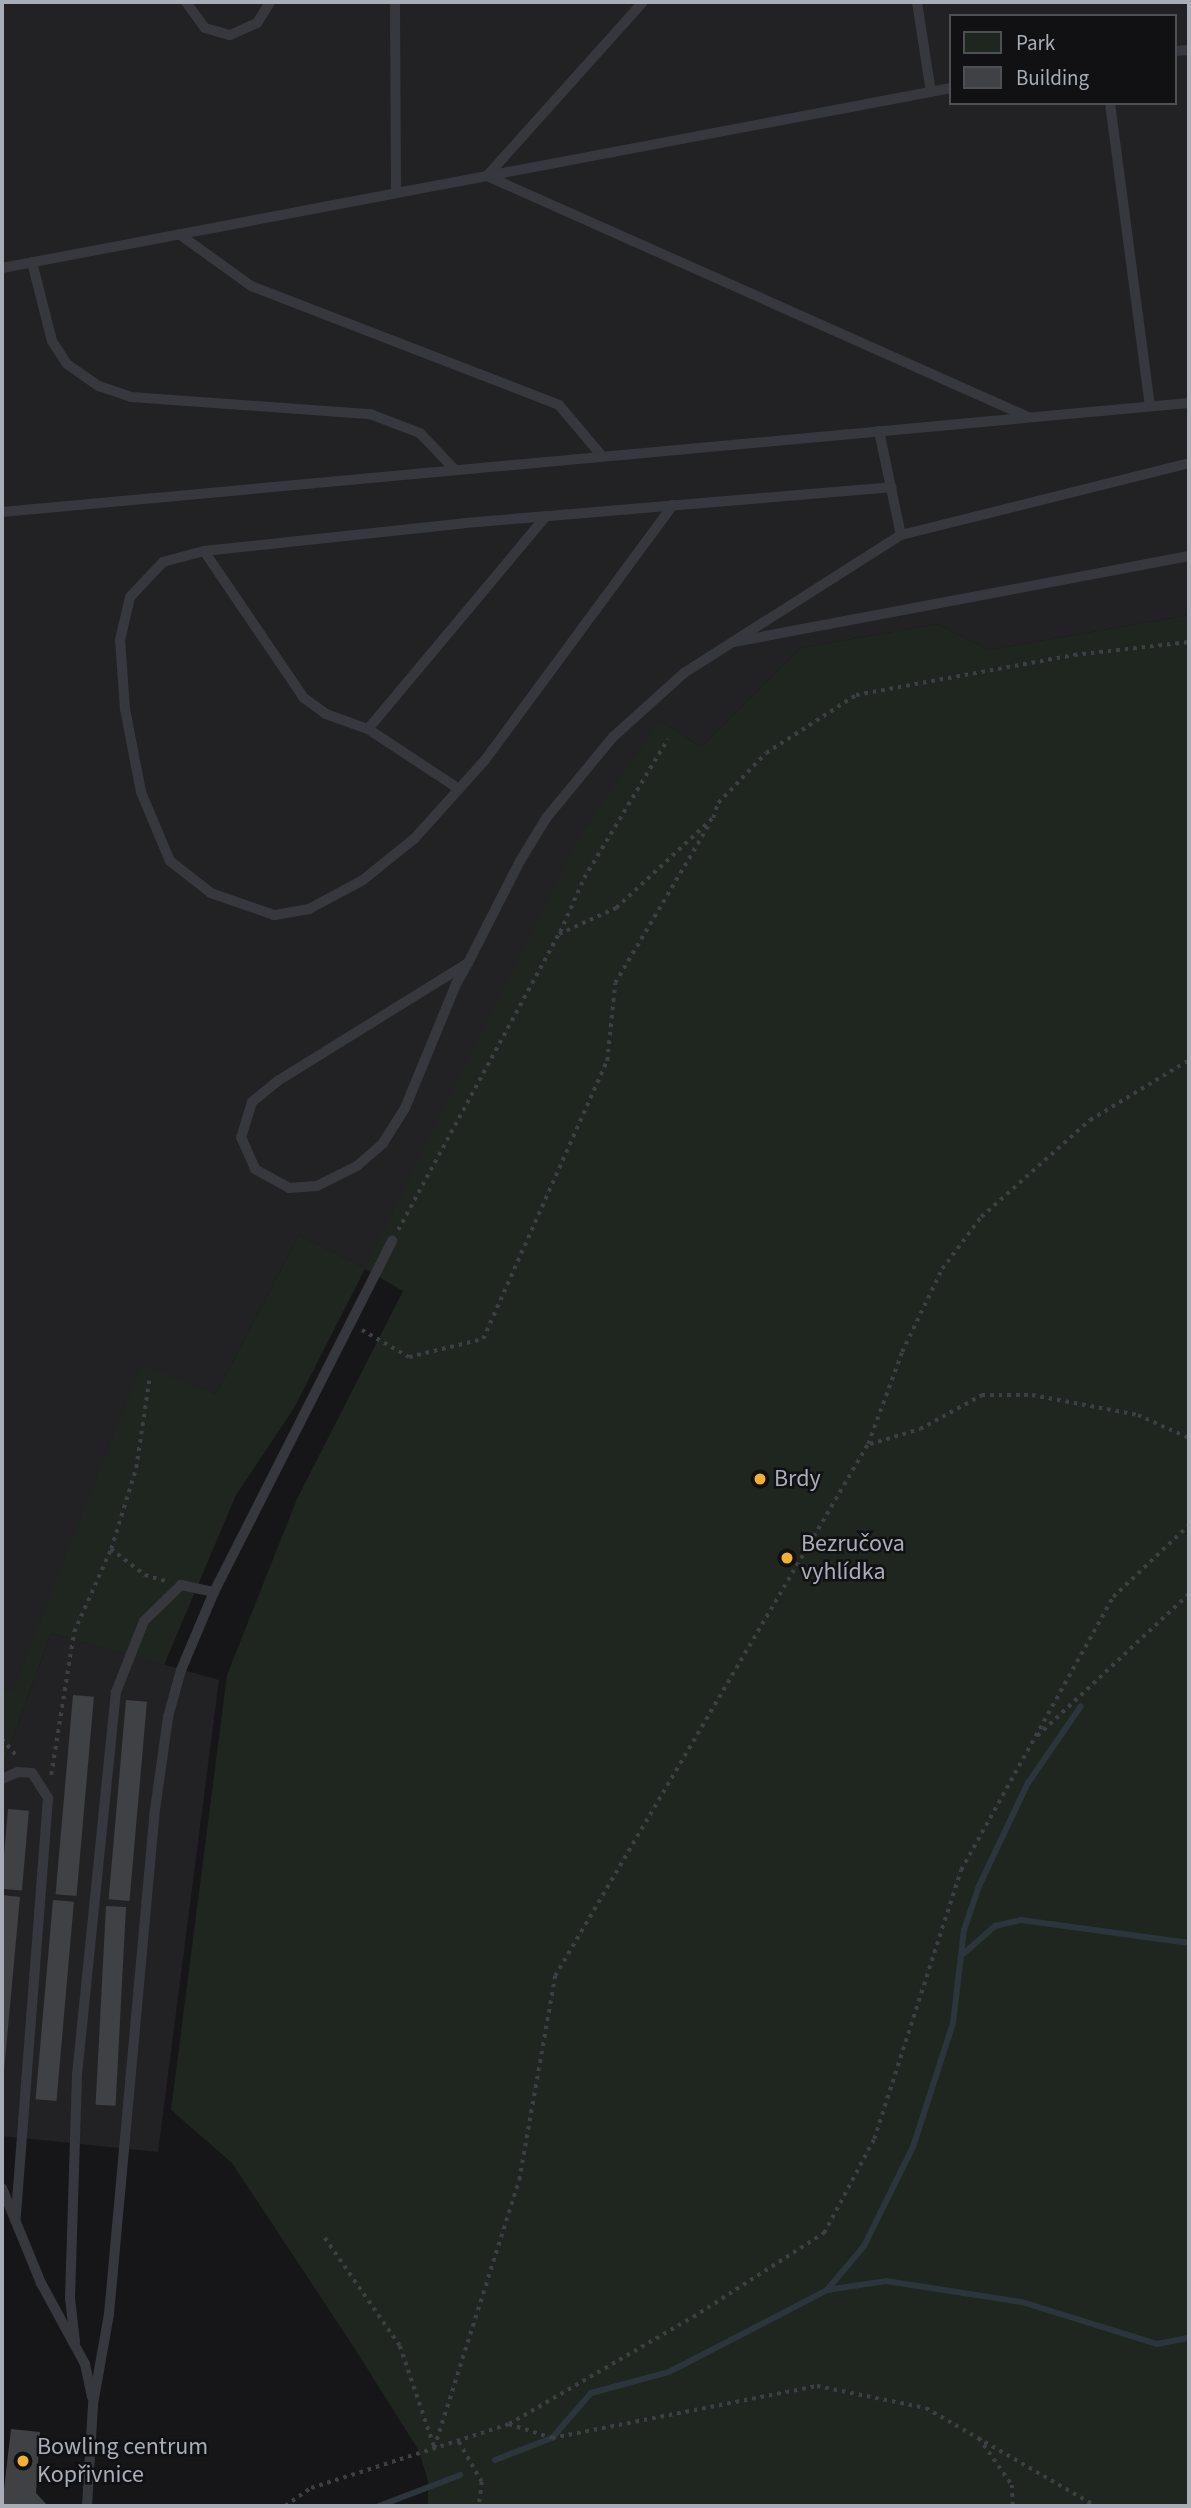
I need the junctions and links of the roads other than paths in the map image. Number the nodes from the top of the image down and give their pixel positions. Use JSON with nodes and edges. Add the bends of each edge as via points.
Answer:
{"nodes":[{"id":1,"x":186,"y":2,"type":"edge"},
{"id":2,"x":270,"y":2,"type":"edge"},
{"id":3,"x":395,"y":2,"type":"edge"},
{"id":4,"x":643,"y":2,"type":"edge"},
{"id":5,"x":917,"y":2,"type":"edge"},
{"id":6,"x":950,"y":88,"type":"edge"},
{"id":7,"x":931,"y":92,"type":"junction"},
{"id":8,"x":1110,"y":105,"type":"edge"},
{"id":9,"x":487,"y":176,"type":"junction"},
{"id":10,"x":396,"y":193,"type":"junction"},
{"id":11,"x":179,"y":234,"type":"junction"},
{"id":12,"x":32,"y":262,"type":"junction"},
{"id":13,"x":2,"y":268,"type":"edge"},
{"id":14,"x":1189,"y":403,"type":"edge"},
{"id":15,"x":1150,"y":406,"type":"junction"},
{"id":16,"x":1029,"y":417,"type":"junction"},
{"id":17,"x":879,"y":431,"type":"junction"},
{"id":18,"x":602,"y":456,"type":"junction"},
{"id":19,"x":1189,"y":463,"type":"edge"},
{"id":20,"x":455,"y":470,"type":"junction"},
{"id":21,"x":891,"y":487,"type":"junction"},
{"id":22,"x":673,"y":506,"type":"junction"},
{"id":23,"x":2,"y":512,"type":"edge"},
{"id":24,"x":546,"y":516,"type":"junction"},
{"id":25,"x":901,"y":535,"type":"junction"},
{"id":26,"x":204,"y":551,"type":"junction"},
{"id":27,"x":1189,"y":556,"type":"edge"},
{"id":28,"x":728,"y":643,"type":"junction"},
{"id":29,"x":368,"y":729,"type":"junction"},
{"id":30,"x":459,"y":789,"type":"junction"},
{"id":31,"x":468,"y":963,"type":"junction"},
{"id":32,"x":392,"y":1241,"type":"road end"},
{"id":33,"x":214,"y":1592,"type":"junction"},
{"id":34,"x":2,"y":1779,"type":"edge"},
{"id":35,"x":2,"y":2188,"type":"edge"},
{"id":36,"x":16,"y":2218,"type":"junction"},
{"id":37,"x":75,"y":2343,"type":"junction"},
{"id":38,"x":93,"y":2404,"type":"junction"},
{"id":39,"x":88,"y":2506,"type":"edge"}],
"edges":[{"from":1,"to":2,"type":"lane","via":[[205,28],[230,35],[257,23]]},
{"from":3,"to":10,"type":"lane"},
{"from":4,"to":9,"type":"lane"},
{"from":5,"to":7,"type":"lane"},
{"from":6,"to":7,"type":"lane"},
{"from":7,"to":9,"type":"lane"},
{"from":8,"to":15,"type":"lane"},
{"from":9,"to":10,"type":"lane"},
{"from":9,"to":16,"type":"lane"},
{"from":10,"to":11,"type":"lane"},
{"from":11,"to":12,"type":"lane"},
{"from":11,"to":18,"type":"lane","via":[[251,286],[559,405]]},
{"from":12,"to":13,"type":"lane"},
{"from":12,"to":20,"type":"lane","via":[[52,341],[66,364],[99,386],[131,397],[370,414],[420,433]]},
{"from":14,"to":15,"type":"lane"},
{"from":15,"to":16,"type":"lane"},
{"from":16,"to":17,"type":"lane"},
{"from":17,"to":18,"type":"lane"},
{"from":17,"to":21,"type":"lane"},
{"from":18,"to":20,"type":"lane"},
{"from":19,"to":25,"type":"lane"},
{"from":20,"to":23,"type":"lane"},
{"from":21,"to":22,"type":"lane"},
{"from":21,"to":25,"type":"lane"},
{"from":22,"to":24,"type":"lane"},
{"from":22,"to":30,"type":"lane","via":[[659,531]]},
{"from":24,"to":26,"type":"lane"},
{"from":24,"to":29,"type":"lane"},
{"from":25,"to":28,"type":"lane"},
{"from":26,"to":29,"type":"lane","via":[[304,698],[326,714]]},
{"from":26,"to":30,"type":"lane","via":[[163,562],[144,578],[130,597],[120,633],[125,709],[141,792],[157,841],[180,870],[245,909],[274,915],[302,912],[341,894],[397,855]]},
{"from":27,"to":28,"type":"lane"},
{"from":28,"to":31,"type":"lane","via":[[646,706],[580,775],[520,861]]},
{"from":29,"to":30,"type":"lane"},
{"from":31,"to":31,"type":"lane","via":[[405,1108],[377,1149],[341,1176],[305,1188],[278,1185],[255,1169],[241,1137],[252,1102],[279,1080]]},
{"from":32,"to":33,"type":"lane"},
{"from":33,"to":37,"type":"lane","via":[[181,1585],[144,1621],[116,1692],[77,2075],[70,2298]]},
{"from":33,"to":38,"type":"lane","via":[[181,1670],[167,1728],[109,2314]]},
{"from":34,"to":36,"type":"lane","via":[[18,1772],[32,1773],[48,1798]]},
{"from":35,"to":36,"type":"lane"},
{"from":36,"to":37,"type":"lane","via":[[41,2283]]},
{"from":37,"to":38,"type":"lane"},
{"from":38,"to":39,"type":"lane"}]}
